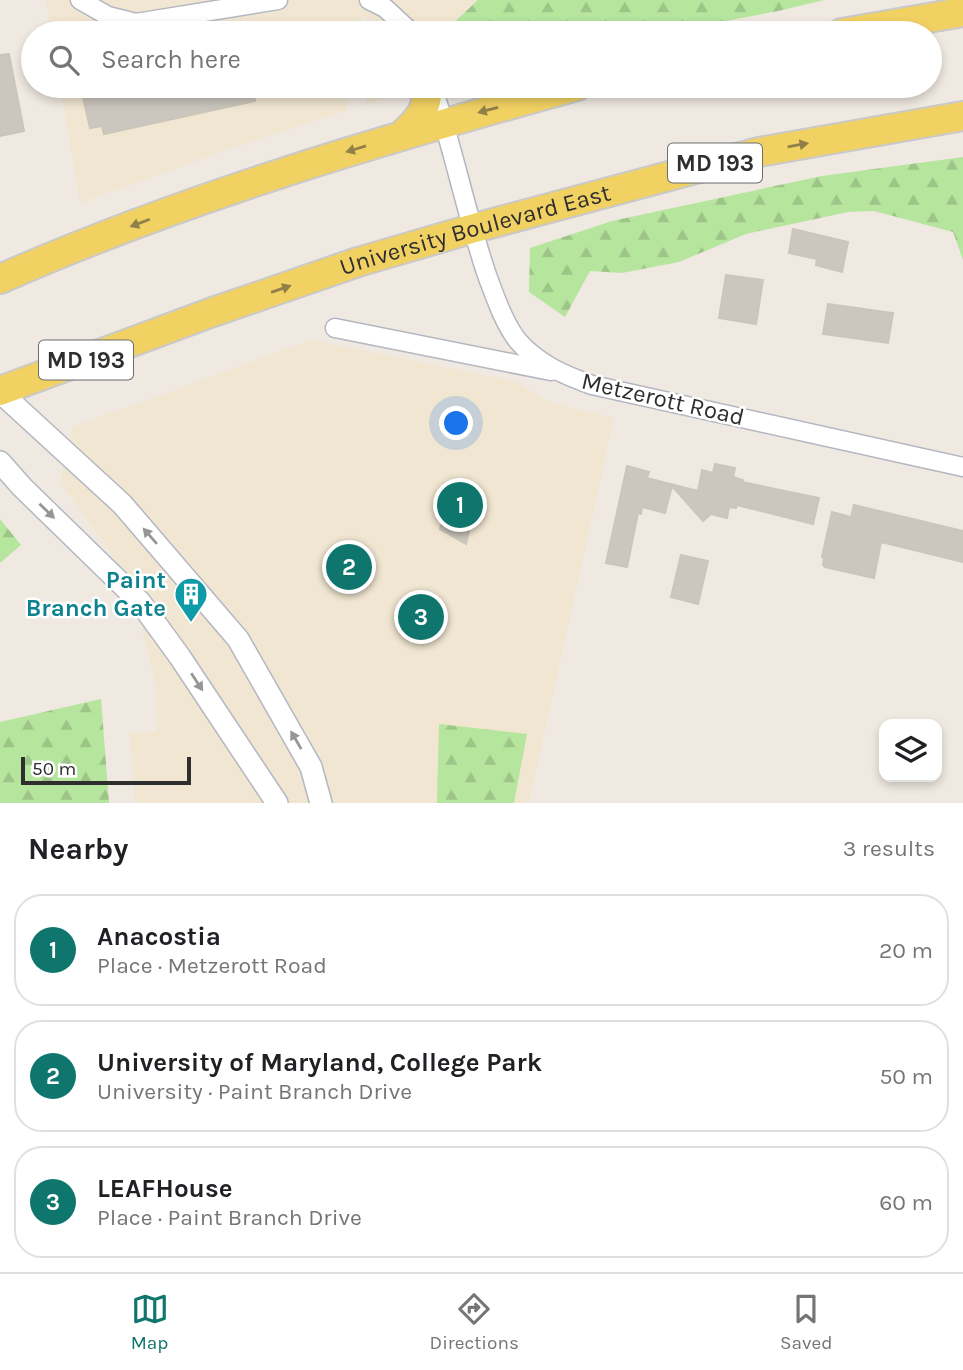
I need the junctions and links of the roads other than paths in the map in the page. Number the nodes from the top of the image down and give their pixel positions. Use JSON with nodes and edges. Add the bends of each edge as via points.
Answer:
{"nodes":[{"id":1,"x":80,"y":0,"type":"edge"},
{"id":2,"x":278,"y":0,"type":"edge"},
{"id":3,"x":369,"y":0,"type":"edge"},
{"id":4,"x":963,"y":12,"type":"edge"},
{"id":5,"x":128,"y":21,"type":"edge"},
{"id":6,"x":148,"y":21,"type":"edge"},
{"id":7,"x":399,"y":21,"type":"edge"},
{"id":8,"x":911,"y":21,"type":"edge"},
{"id":9,"x":428,"y":98,"type":"edge"},
{"id":10,"x":435,"y":98,"type":"edge"},
{"id":11,"x":533,"y":98,"type":"edge"},
{"id":12,"x":963,"y":116,"type":"edge"},
{"id":13,"x":444,"y":122,"type":"junction"},
{"id":14,"x":402,"y":135,"type":"junction"},
{"id":15,"x":471,"y":229,"type":"junction"},
{"id":16,"x":0,"y":279,"type":"edge"},
{"id":17,"x":335,"y":328,"type":"dead end"},
{"id":18,"x":558,"y":372,"type":"junction"},
{"id":19,"x":0,"y":392,"type":"edge"},
{"id":20,"x":0,"y":462,"type":"edge"},
{"id":21,"x":963,"y":467,"type":"edge"},
{"id":22,"x":277,"y":803,"type":"edge"},
{"id":23,"x":321,"y":803,"type":"edge"}],
"edges":[{"from":1,"to":5,"type":"street"},
{"from":2,"to":6,"type":"street"},
{"from":3,"to":7,"type":"street"},
{"from":4,"to":8,"type":"main road"},
{"from":9,"to":14,"type":"main road","via":[[421,118]]},
{"from":10,"to":13,"type":"street","name":"Metzerott Road"},
{"from":11,"to":13,"type":"main road","one_way":true},
{"from":15,"to":12,"type":"main road","name":"University Boulevard East","number":"MD 193","one_way":true,"via":[[759,152]]},
{"from":13,"to":14,"type":"main road"},
{"from":13,"to":15,"type":"street","name":"Metzerott Road"},
{"from":14,"to":16,"type":"main road","one_way":true,"via":[[146,220]]},
{"from":15,"to":18,"type":"street","name":"Metzerott Road","via":[[511,331]]},
{"from":19,"to":15,"type":"main road","name":"University Boulevard East","number":"MD 193","one_way":true,"via":[[221,309]]},
{"from":17,"to":18,"type":"street"},
{"from":18,"to":21,"type":"street","name":"Metzerott Road","via":[[592,385]]},
{"from":23,"to":19,"type":"street","one_way":true,"via":[[311,767],[238,639],[122,504]]},
{"from":20,"to":22,"type":"street","one_way":true,"via":[[140,601]]}]}
